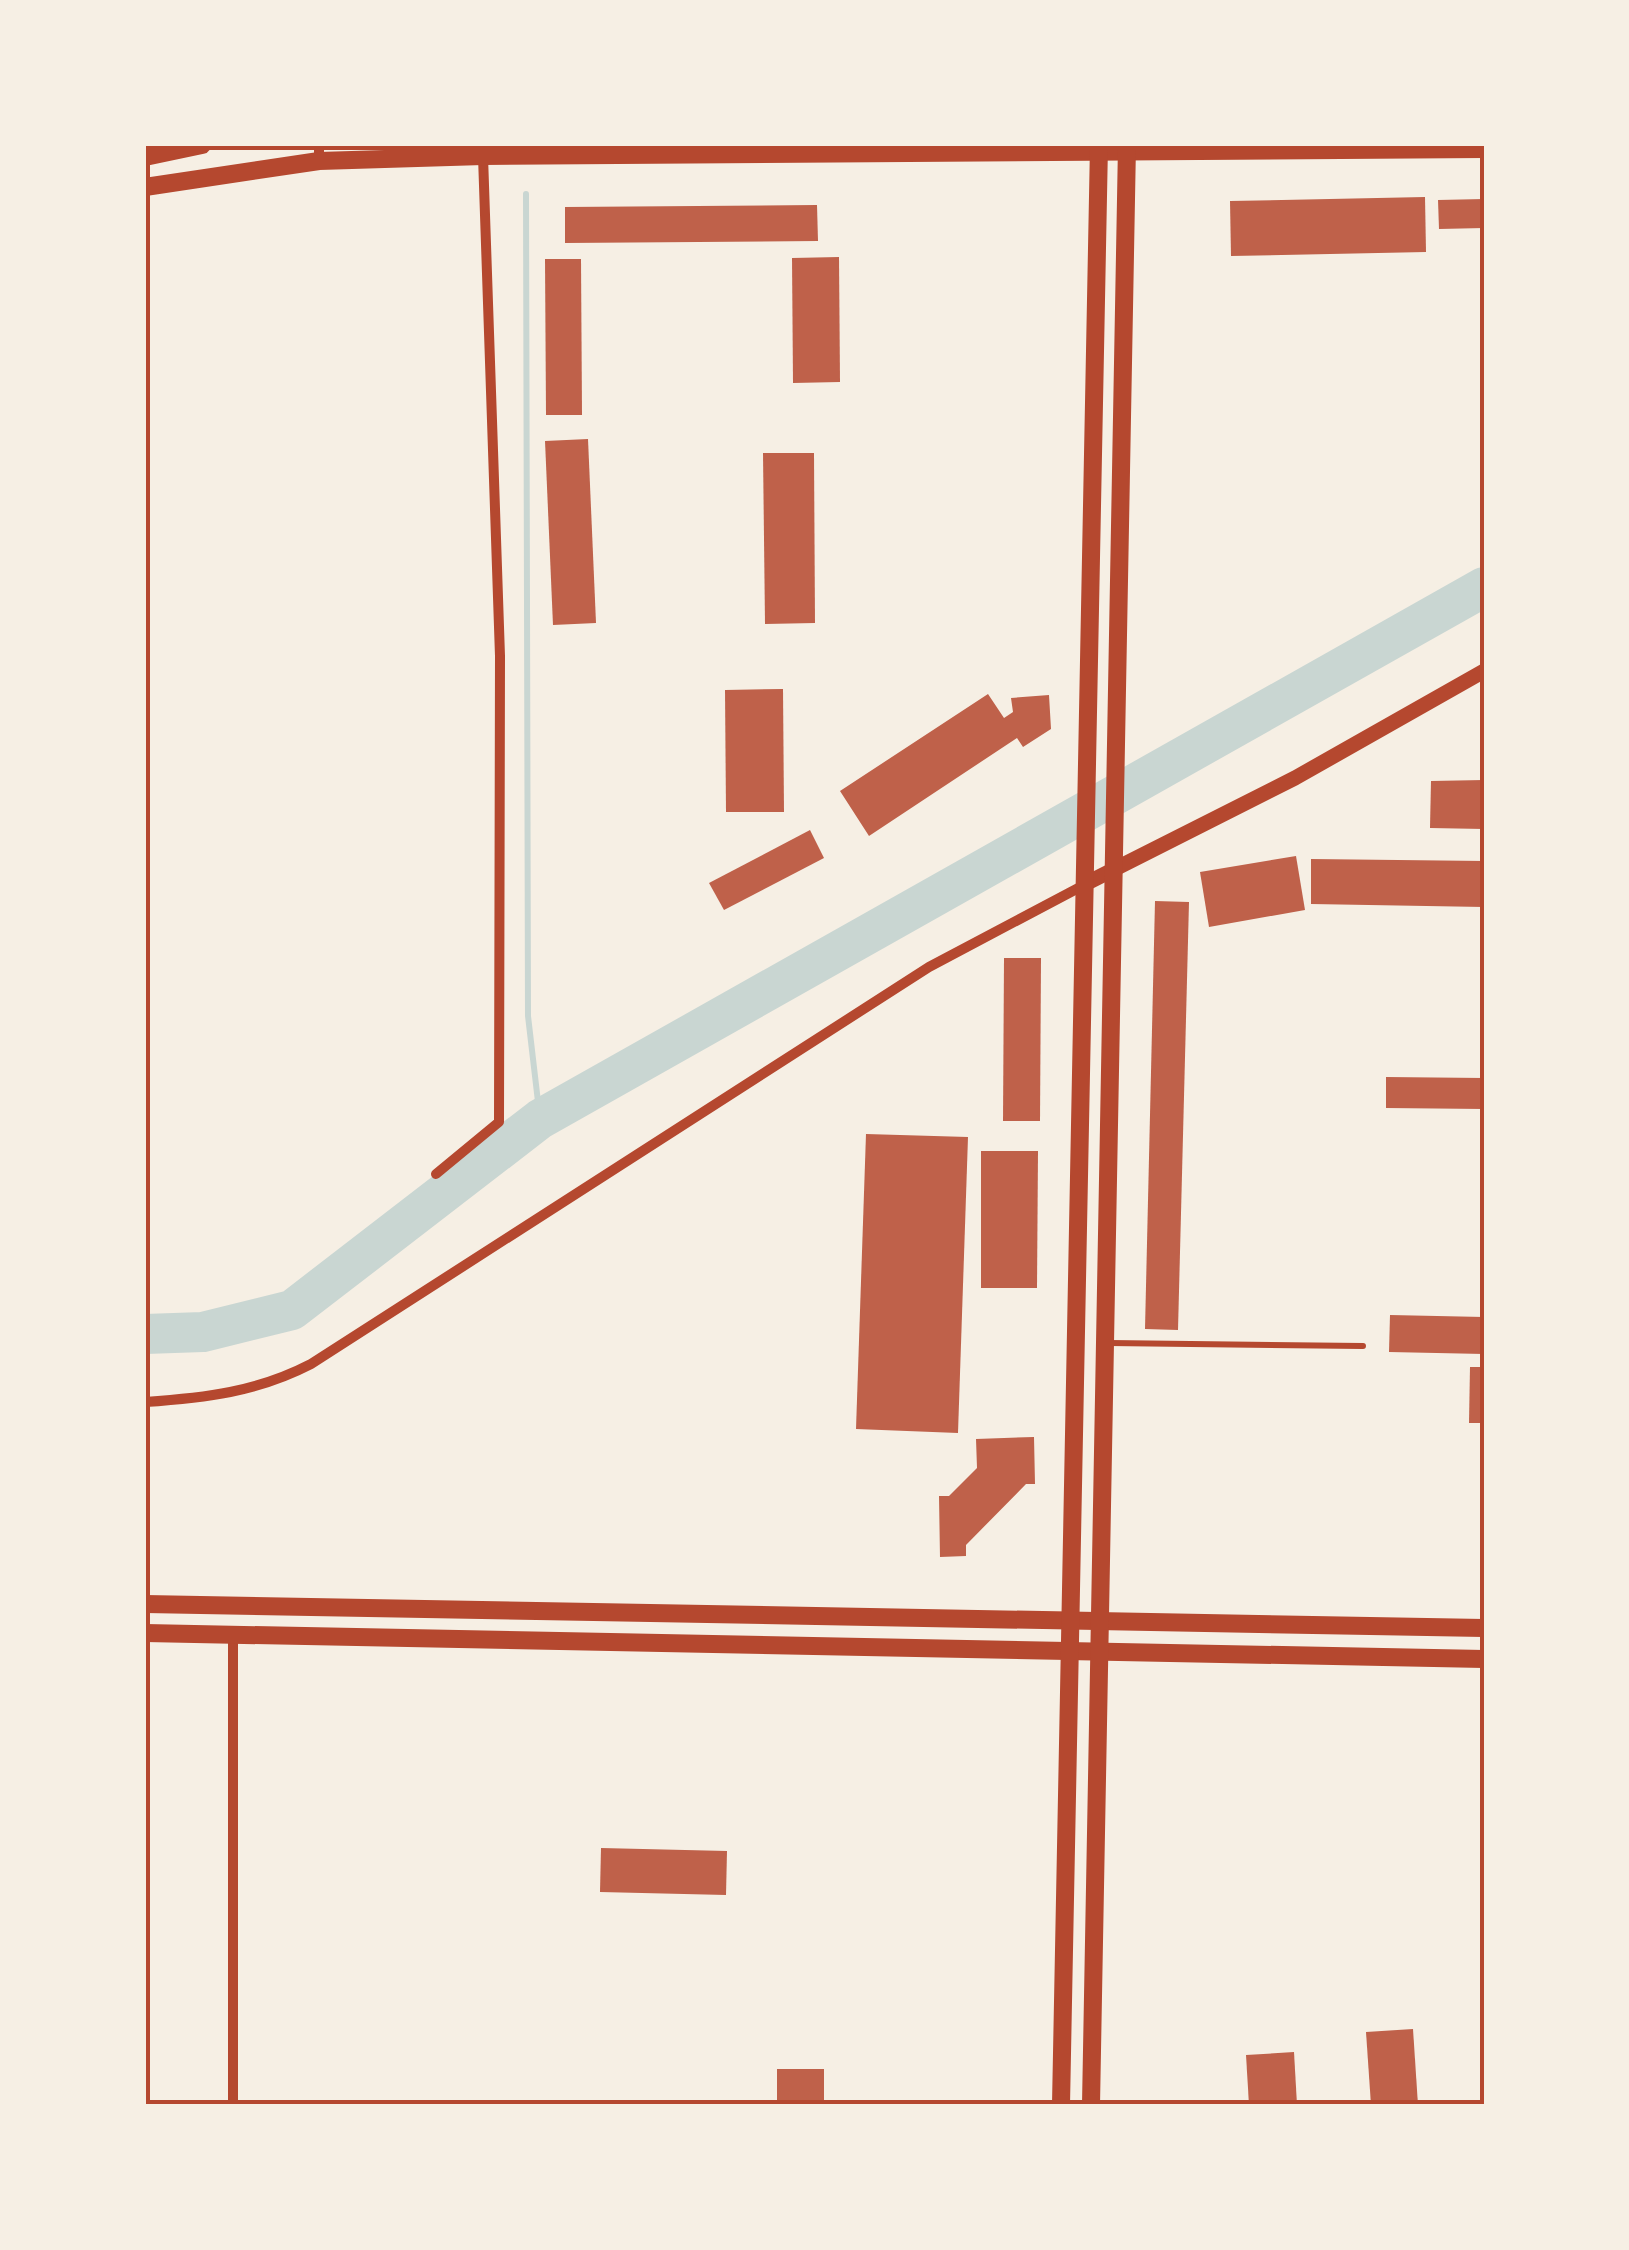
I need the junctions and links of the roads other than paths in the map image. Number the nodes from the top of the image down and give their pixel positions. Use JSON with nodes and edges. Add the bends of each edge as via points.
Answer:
{"nodes":[{"id":1,"x":202,"y":145,"type":"edge"},
{"id":2,"x":1099,"y":148,"type":"edge"},
{"id":3,"x":1127,"y":148,"type":"edge"},
{"id":4,"x":1484,"y":149,"type":"edge"},
{"id":5,"x":319,"y":153,"type":"edge"},
{"id":6,"x":483,"y":156,"type":"junction"},
{"id":7,"x":145,"y":157,"type":"edge"},
{"id":8,"x":145,"y":187,"type":"edge"},
{"id":9,"x":1484,"y":670,"type":"edge"},
{"id":10,"x":1113,"y":873,"type":"junction"},
{"id":11,"x":1087,"y":883,"type":"junction"},
{"id":12,"x":436,"y":1174,"type":"dead end"},
{"id":13,"x":1104,"y":1343,"type":"junction"},
{"id":14,"x":1363,"y":1346,"type":"dead end"},
{"id":15,"x":145,"y":1402,"type":"edge"},
{"id":16,"x":145,"y":1604,"type":"edge"},
{"id":17,"x":1072,"y":1620,"type":"junction"},
{"id":18,"x":1100,"y":1620,"type":"junction"},
{"id":19,"x":1484,"y":1628,"type":"edge"},
{"id":20,"x":145,"y":1633,"type":"edge"},
{"id":21,"x":233,"y":1636,"type":"junction"},
{"id":22,"x":1070,"y":1651,"type":"junction"},
{"id":23,"x":1099,"y":1652,"type":"junction"},
{"id":24,"x":1484,"y":1658,"type":"edge"},
{"id":25,"x":232,"y":2105,"type":"edge"},
{"id":26,"x":1062,"y":2105,"type":"edge"},
{"id":27,"x":1091,"y":2105,"type":"edge"}],
"edges":[{"from":1,"to":7,"type":"main road"},
{"from":2,"to":3,"type":"main road"},
{"from":2,"to":6,"type":"main road"},
{"from":2,"to":11,"type":"main road"},
{"from":3,"to":4,"type":"main road"},
{"from":3,"to":10,"type":"main road"},
{"from":5,"to":6,"type":"main road"},
{"from":5,"to":8,"type":"main road"},
{"from":6,"to":12,"type":"street","via":[[500,656],[499,1122]]},
{"from":9,"to":10,"type":"street"},
{"from":10,"to":11,"type":"street"},
{"from":10,"to":13,"type":"main road"},
{"from":11,"to":15,"type":"street","via":[[929,966],[311,1364],[232,1394]]},
{"from":11,"to":17,"type":"main road"},
{"from":13,"to":14,"type":"lane"},
{"from":13,"to":18,"type":"main road"},
{"from":16,"to":17,"type":"main road"},
{"from":17,"to":18,"type":"main road"},
{"from":17,"to":22,"type":"main road"},
{"from":18,"to":19,"type":"main road"},
{"from":18,"to":23,"type":"main road"},
{"from":20,"to":21,"type":"main road"},
{"from":21,"to":22,"type":"main road"},
{"from":21,"to":25,"type":"street"},
{"from":22,"to":23,"type":"main road"},
{"from":22,"to":26,"type":"main road"},
{"from":23,"to":24,"type":"main road"},
{"from":23,"to":27,"type":"main road"}]}
